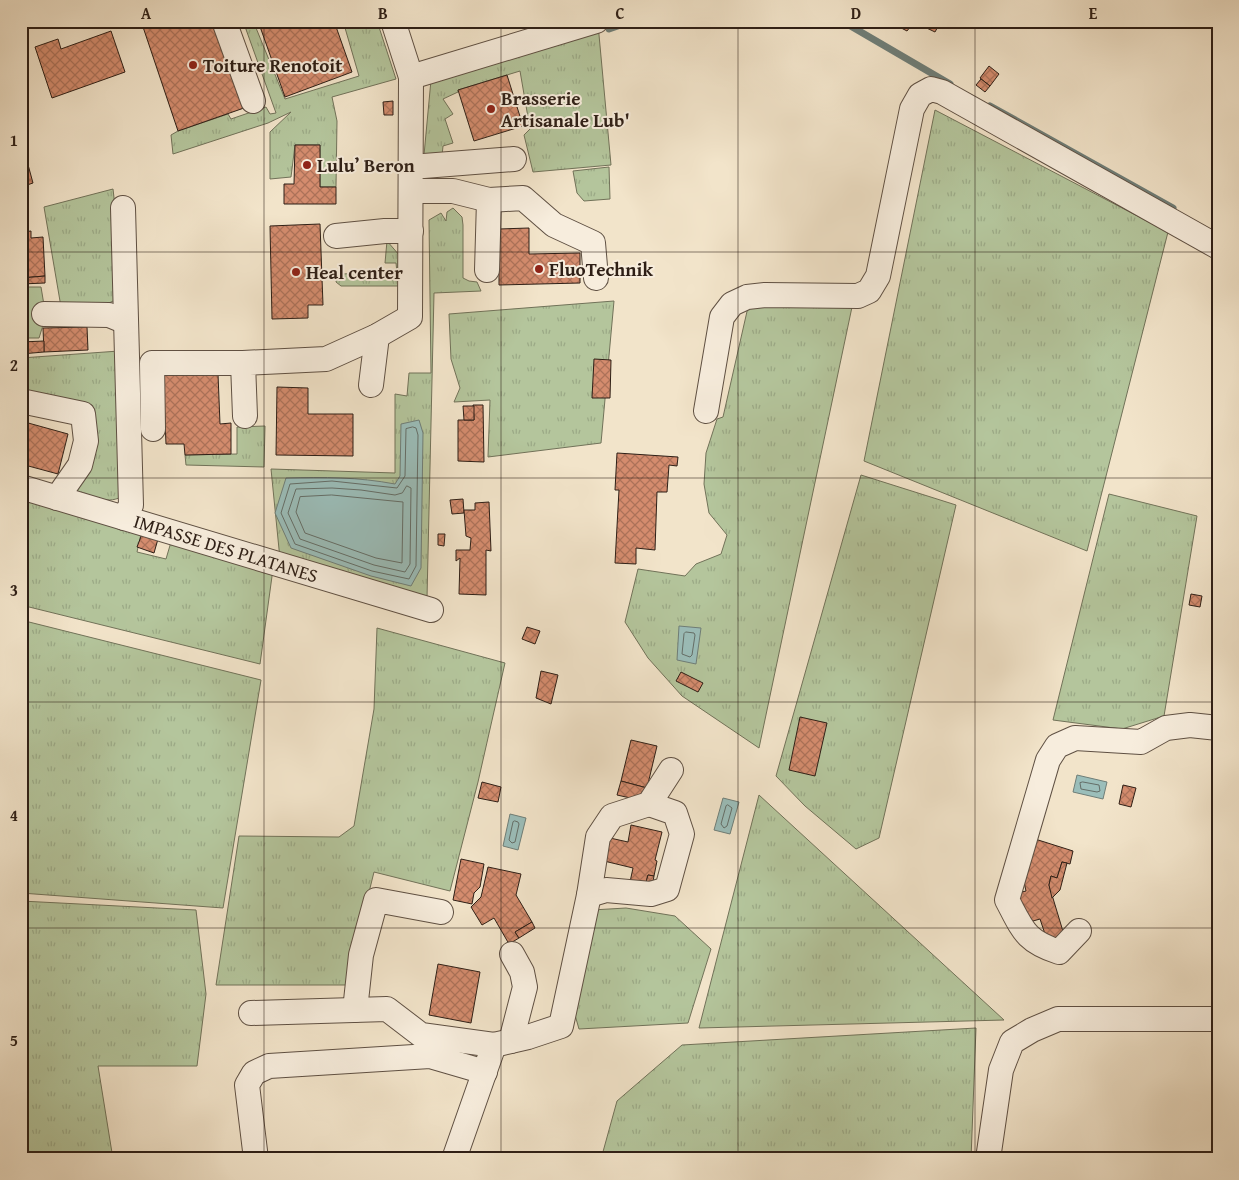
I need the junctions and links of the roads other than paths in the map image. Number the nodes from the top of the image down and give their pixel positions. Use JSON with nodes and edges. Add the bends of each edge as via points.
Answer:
{"nodes":[{"id":1,"x":224,"y":21,"type":"edge"},
{"id":2,"x":393,"y":21,"type":"edge"},
{"id":3,"x":596,"y":21,"type":"edge"},
{"id":4,"x":411,"y":77,"type":"junction"},
{"id":5,"x":253,"y":101,"type":"dead end"},
{"id":6,"x":514,"y":159,"type":"dead end"},
{"id":7,"x":411,"y":167,"type":"junction"},
{"id":8,"x":411,"y":191,"type":"junction"},
{"id":9,"x":489,"y":200,"type":"junction"},
{"id":10,"x":123,"y":208,"type":"dead end"},
{"id":11,"x":411,"y":231,"type":"junction"},
{"id":12,"x":336,"y":236,"type":"dead end"},
{"id":13,"x":1218,"y":247,"type":"edge"},
{"id":14,"x":487,"y":270,"type":"dead end"},
{"id":15,"x":596,"y":278,"type":"dead end"},
{"id":16,"x":44,"y":314,"type":"dead end"},
{"id":17,"x":126,"y":322,"type":"junction"},
{"id":18,"x":377,"y":336,"type":"junction"},
{"id":19,"x":243,"y":363,"type":"junction"},
{"id":20,"x":371,"y":385,"type":"dead end"},
{"id":21,"x":21,"y":401,"type":"edge"},
{"id":22,"x":706,"y":410,"type":"dead end"},
{"id":23,"x":245,"y":416,"type":"dead end"},
{"id":24,"x":153,"y":429,"type":"dead end"},
{"id":25,"x":21,"y":487,"type":"edge"},
{"id":26,"x":57,"y":498,"type":"junction"},
{"id":27,"x":124,"y":518,"type":"junction"},
{"id":28,"x":431,"y":610,"type":"dead end"},
{"id":29,"x":1218,"y":728,"type":"edge"},
{"id":30,"x":671,"y":770,"type":"dead end"},
{"id":31,"x":649,"y":804,"type":"junction"},
{"id":32,"x":589,"y":895,"type":"junction"},
{"id":33,"x":441,"y":912,"type":"dead end"},
{"id":34,"x":1079,"y":931,"type":"dead end"},
{"id":35,"x":512,"y":954,"type":"dead end"},
{"id":36,"x":355,"y":1010,"type":"junction"},
{"id":37,"x":251,"y":1013,"type":"dead end"},
{"id":38,"x":1218,"y":1019,"type":"edge"},
{"id":39,"x":503,"y":1043,"type":"junction"},
{"id":40,"x":485,"y":1072,"type":"junction"},
{"id":41,"x":256,"y":1159,"type":"edge"},
{"id":42,"x":454,"y":1159,"type":"edge"},
{"id":43,"x":988,"y":1159,"type":"edge"}],
"edges":[{"from":1,"to":5,"type":"street"},
{"from":2,"to":4,"type":"street"},
{"from":3,"to":4,"type":"street"},
{"from":4,"to":7,"type":"street"},
{"from":6,"to":7,"type":"street"},
{"from":7,"to":8,"type":"street"},
{"from":8,"to":9,"type":"street","via":[[453,191]]},
{"from":8,"to":11,"type":"street"},
{"from":9,"to":14,"type":"street"},
{"from":9,"to":15,"type":"street","via":[[523,198],[554,225],[593,243]]},
{"from":10,"to":17,"type":"street"},
{"from":11,"to":12,"type":"street"},
{"from":11,"to":18,"type":"street","via":[[410,317]]},
{"from":13,"to":22,"type":"street","via":[[951,97],[931,89],[920,95],[912,108],[878,276],[869,291],[858,296],[765,295],[747,297],[732,304],[722,317]]},
{"from":16,"to":17,"type":"street","via":[[109,315]]},
{"from":17,"to":27,"type":"street","via":[[131,505]]},
{"from":18,"to":19,"type":"street","via":[[326,358]]},
{"from":18,"to":20,"type":"street"},
{"from":19,"to":23,"type":"street"},
{"from":19,"to":24,"type":"street","via":[[152,363]]},
{"from":21,"to":26,"type":"street","via":[[83,414],[86,441],[80,465]]},
{"from":25,"to":26,"type":"street","name":"IMPASSE DES PLATANES"},
{"from":26,"to":27,"type":"street","name":"IMPASSE DES PLATANES"},
{"from":27,"to":28,"type":"street","name":"IMPASSE DES PLATANES"},
{"from":29,"to":34,"type":"street","via":[[1190,725],[1166,728],[1141,742],[1075,738],[1057,746],[1048,760],[1007,900],[1024,933],[1042,947],[1059,952]]},
{"from":30,"to":31,"type":"street"},
{"from":31,"to":32,"type":"street","via":[[612,816],[598,837]]},
{"from":31,"to":32,"type":"street","via":[[675,813],[682,834],[667,889],[651,894],[606,890]]},
{"from":32,"to":39,"type":"street","via":[[561,1026]]},
{"from":33,"to":36,"type":"street","via":[[376,900],[361,955]]},
{"from":35,"to":39,"type":"street","via":[[522,972],[525,987]]},
{"from":36,"to":37,"type":"street"},
{"from":36,"to":39,"type":"street","via":[[386,1009],[422,1036]]},
{"from":38,"to":43,"type":"street","via":[[1058,1019],[1012,1042],[1001,1070]]},
{"from":39,"to":40,"type":"street"},
{"from":40,"to":41,"type":"street","via":[[430,1056],[269,1066],[254,1073],[247,1084]]},
{"from":40,"to":42,"type":"street"}]}
